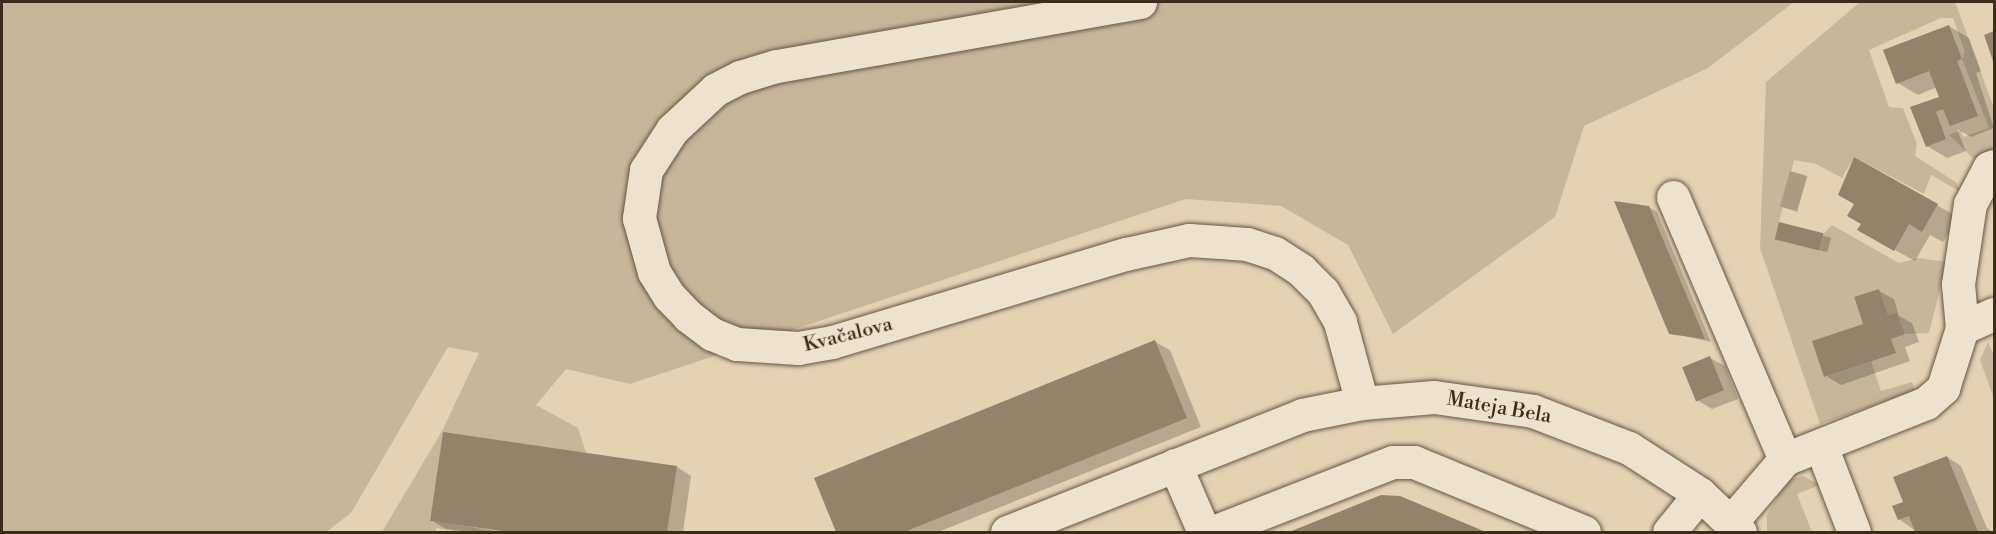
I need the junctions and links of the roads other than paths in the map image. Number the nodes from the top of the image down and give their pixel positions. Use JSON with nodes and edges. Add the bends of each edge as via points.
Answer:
{"nodes":[{"id":1,"x":1140,"y":2,"type":"edge"},
{"id":2,"x":1995,"y":166,"type":"edge"},
{"id":3,"x":1672,"y":197,"type":"dead end"},
{"id":4,"x":1995,"y":314,"type":"edge"},
{"id":5,"x":1962,"y":328,"type":"junction"},
{"id":6,"x":1362,"y":403,"type":"junction"},
{"id":7,"x":1821,"y":446,"type":"junction"},
{"id":8,"x":1785,"y":459,"type":"junction"},
{"id":9,"x":1175,"y":465,"type":"junction"},
{"id":10,"x":1700,"y":494,"type":"junction"},
{"id":11,"x":1736,"y":527,"type":"edge"},
{"id":12,"x":1007,"y":532,"type":"edge"},
{"id":13,"x":1204,"y":532,"type":"edge"},
{"id":14,"x":1213,"y":532,"type":"edge"},
{"id":15,"x":1584,"y":532,"type":"edge"},
{"id":16,"x":1669,"y":532,"type":"edge"},
{"id":17,"x":1854,"y":532,"type":"edge"}],
"edges":[{"from":1,"to":6,"type":"street","name":"Kvačalova","via":[[776,66],[715,90],[672,130],[646,170],[639,218],[654,272],[669,296],[712,334],[756,347],[798,348],[832,342],[1126,254],[1188,240],[1247,244],[1275,253],[1301,270],[1323,292],[1340,322]]},
{"from":2,"to":5,"type":"street","name":"Mateja Bela","via":[[1989,168],[1970,204],[1958,284]]},
{"from":3,"to":8,"type":"street"},
{"from":4,"to":5,"type":"street"},
{"from":5,"to":7,"type":"street","name":"Mateja Bela","via":[[1943,388],[1926,403]]},
{"from":6,"to":9,"type":"street","name":"Mateja Bela","via":[[1302,415]]},
{"from":6,"to":10,"type":"street","name":"Mateja Bela","via":[[1434,397],[1533,411],[1629,448]]},
{"from":7,"to":8,"type":"street","name":"Mateja Bela"},
{"from":7,"to":17,"type":"street"},
{"from":8,"to":11,"type":"street","name":"Mateja Bela"},
{"from":9,"to":12,"type":"street","name":"Mateja Bela"},
{"from":9,"to":13,"type":"street"},
{"from":10,"to":11,"type":"street","name":"Mateja Bela"},
{"from":10,"to":16,"type":"street"},
{"from":14,"to":15,"type":"street","via":[[1394,462],[1414,462]]}]}
